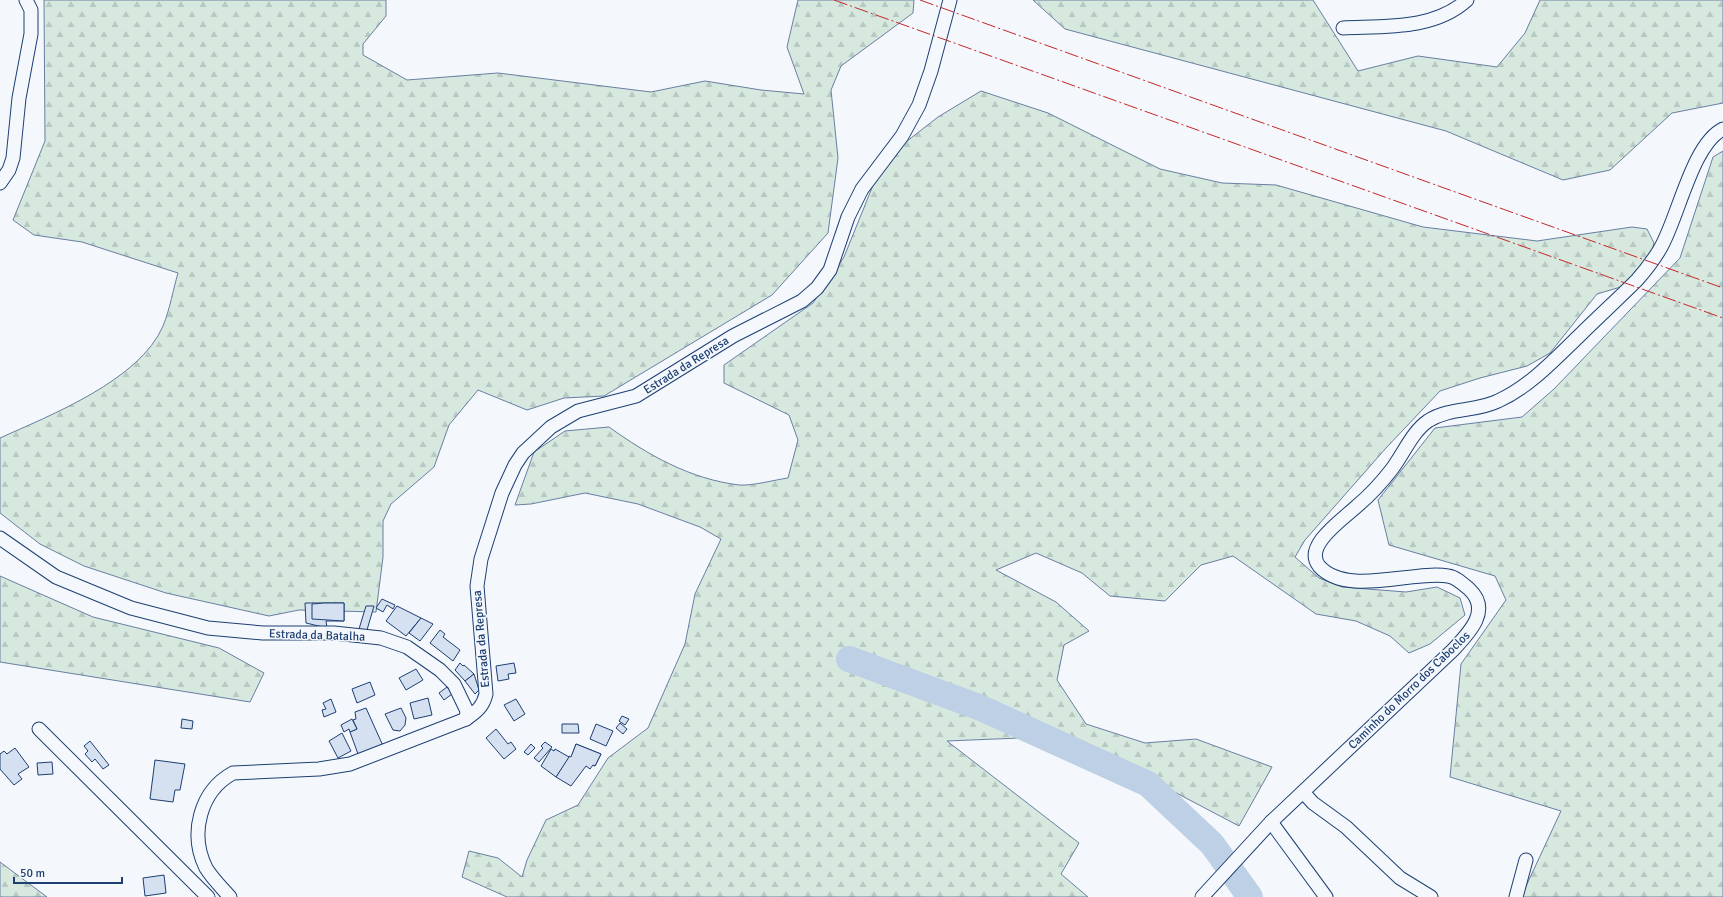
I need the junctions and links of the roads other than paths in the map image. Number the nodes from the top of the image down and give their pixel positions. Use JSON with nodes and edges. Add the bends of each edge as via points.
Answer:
{"nodes":[{"id":1,"x":26,"y":0,"type":"edge"},
{"id":2,"x":950,"y":0,"type":"edge"},
{"id":3,"x":1467,"y":0,"type":"edge"},
{"id":4,"x":1343,"y":28,"type":"dead end"},
{"id":5,"x":1723,"y":129,"type":"edge"},
{"id":6,"x":0,"y":183,"type":"edge"},
{"id":7,"x":0,"y":538,"type":"edge"},
{"id":8,"x":466,"y":719,"type":"junction"},
{"id":9,"x":39,"y":729,"type":"dead end"},
{"id":10,"x":1303,"y":792,"type":"junction"},
{"id":11,"x":1268,"y":826,"type":"junction"},
{"id":12,"x":1526,"y":860,"type":"dead end"},
{"id":13,"x":208,"y":897,"type":"edge"},
{"id":14,"x":230,"y":897,"type":"edge"},
{"id":15,"x":1202,"y":897,"type":"edge"},
{"id":16,"x":1326,"y":897,"type":"edge"},
{"id":17,"x":1430,"y":897,"type":"edge"},
{"id":18,"x":1516,"y":897,"type":"edge"}],
"edges":[{"from":1,"to":6,"type":"street","via":[[31,10],[31,34],[19,98],[13,158]]},
{"from":2,"to":8,"type":"street","name":"Estrada da Represa","via":[[919,105],[902,136],[862,189],[848,217],[830,270],[817,288],[802,301],[733,336],[636,396],[578,411],[551,427],[514,465],[499,501],[481,559],[477,586],[486,694],[484,703],[478,711]]},
{"from":3,"to":4,"type":"street","via":[[1444,16],[1418,24]]},
{"from":5,"to":10,"type":"street","name":"Caminho do Morro dos Caboclos","via":[[1704,147],[1660,248],[1638,278],[1522,389],[1496,403],[1444,413],[1427,422],[1414,436],[1392,469],[1359,505],[1332,526],[1320,541],[1314,554],[1316,562],[1322,570],[1334,576],[1379,581],[1435,574],[1451,576],[1474,593],[1480,606],[1478,619],[1468,634]]},
{"from":7,"to":8,"type":"street","name":"Estrada da Batalha","via":[[56,577],[131,608],[208,628],[263,633],[334,633],[381,638],[407,647],[440,670],[454,684],[467,711]]},
{"from":8,"to":14,"type":"street","via":[[350,764],[319,769],[233,773],[221,780],[201,810],[198,835],[206,868]]},
{"from":9,"to":13,"type":"street"},
{"from":10,"to":11,"type":"street","name":"Caminho do Morro dos Caboclos"},
{"from":10,"to":17,"type":"street","via":[[1313,803],[1346,827],[1400,878]]},
{"from":11,"to":15,"type":"street","name":"Caminho do Morro dos Caboclos"},
{"from":11,"to":16,"type":"street"},
{"from":12,"to":18,"type":"street"}]}
